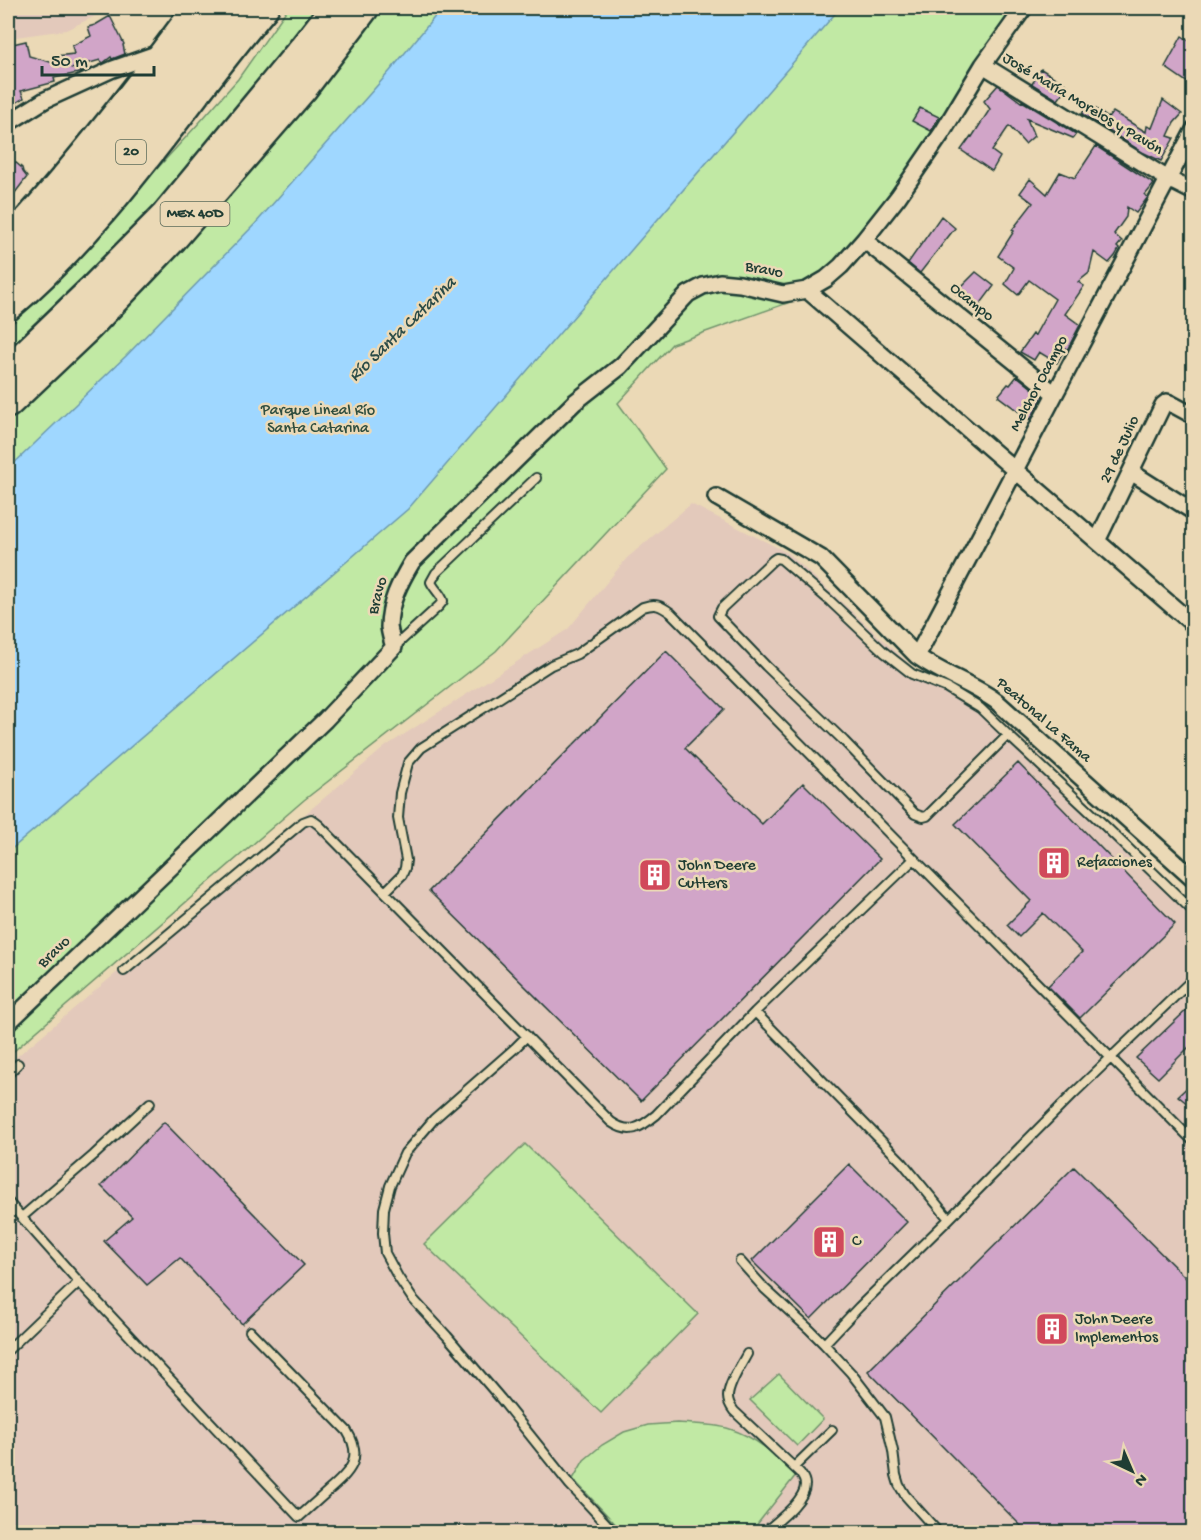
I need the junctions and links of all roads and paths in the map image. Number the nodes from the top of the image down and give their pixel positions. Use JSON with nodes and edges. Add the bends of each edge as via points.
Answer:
{"nodes":[{"id":1,"x":194,"y":8,"type":"edge"},
{"id":2,"x":218,"y":8,"type":"edge"},
{"id":3,"x":244,"y":8,"type":"edge"},
{"id":4,"x":267,"y":8,"type":"edge"},
{"id":5,"x":334,"y":8,"type":"edge"},
{"id":6,"x":364,"y":8,"type":"edge"},
{"id":7,"x":1024,"y":8,"type":"edge"},
{"id":8,"x":160,"y":53,"type":"junction"},
{"id":9,"x":983,"y":65,"type":"junction"},
{"id":10,"x":8,"y":123,"type":"edge"},
{"id":11,"x":1194,"y":130,"type":"edge"},
{"id":12,"x":1168,"y":179,"type":"junction"},
{"id":13,"x":1194,"y":192,"type":"edge"},
{"id":14,"x":8,"y":238,"type":"edge"},
{"id":15,"x":864,"y":240,"type":"junction"},
{"id":16,"x":8,"y":262,"type":"edge"},
{"id":17,"x":8,"y":286,"type":"edge"},
{"id":18,"x":807,"y":290,"type":"junction"},
{"id":19,"x":8,"y":310,"type":"edge"},
{"id":20,"x":8,"y":371,"type":"edge"},
{"id":21,"x":1055,"y":394,"type":"junction"},
{"id":22,"x":8,"y":404,"type":"edge"},
{"id":23,"x":1194,"y":416,"type":"edge"},
{"id":24,"x":1015,"y":471,"type":"junction"},
{"id":25,"x":1131,"y":472,"type":"junction"},
{"id":26,"x":536,"y":478,"type":"dead end"},
{"id":27,"x":716,"y":497,"type":"dead end"},
{"id":28,"x":1194,"y":512,"type":"edge"},
{"id":29,"x":1097,"y":541,"type":"junction"},
{"id":30,"x":1194,"y":626,"type":"edge"},
{"id":31,"x":394,"y":647,"type":"junction"},
{"id":32,"x":917,"y":656,"type":"junction"},
{"id":33,"x":1008,"y":735,"type":"junction"},
{"id":34,"x":914,"y":859,"type":"junction"},
{"id":35,"x":1194,"y":879,"type":"edge"},
{"id":36,"x":385,"y":892,"type":"junction"},
{"id":37,"x":1194,"y":912,"type":"edge"},
{"id":38,"x":124,"y":971,"type":"dead end"},
{"id":39,"x":1194,"y":978,"type":"edge"},
{"id":40,"x":755,"y":1012,"type":"junction"},
{"id":41,"x":8,"y":1023,"type":"edge"},
{"id":42,"x":526,"y":1036,"type":"junction"},
{"id":43,"x":1110,"y":1058,"type":"junction"},
{"id":44,"x":18,"y":1064,"type":"dead end"},
{"id":45,"x":8,"y":1074,"type":"edge"},
{"id":46,"x":150,"y":1103,"type":"dead end"},
{"id":47,"x":1194,"y":1142,"type":"edge"},
{"id":48,"x":8,"y":1202,"type":"edge"},
{"id":49,"x":22,"y":1217,"type":"junction"},
{"id":50,"x":949,"y":1219,"type":"junction"},
{"id":51,"x":740,"y":1261,"type":"dead end"},
{"id":52,"x":79,"y":1282,"type":"junction"},
{"id":53,"x":250,"y":1331,"type":"dead end"},
{"id":54,"x":824,"y":1344,"type":"junction"},
{"id":55,"x":8,"y":1350,"type":"edge"},
{"id":56,"x":747,"y":1354,"type":"dead end"},
{"id":57,"x":832,"y":1430,"type":"dead end"},
{"id":58,"x":794,"y":1467,"type":"junction"},
{"id":59,"x":614,"y":1533,"type":"edge"},
{"id":60,"x":765,"y":1533,"type":"edge"},
{"id":61,"x":938,"y":1533,"type":"edge"}],
"edges":[{"from":1,"to":8,"type":"main road","number":"20"},
{"from":2,"to":16,"type":"main road","number":"20","via":[[105,158]]},
{"from":3,"to":17,"type":"main road","number":"20","via":[[99,193]]},
{"from":4,"to":19,"type":"main road","number":"20","via":[[111,205]]},
{"from":5,"to":20,"type":"highway","number":"MEX 40D","via":[[165,215]]},
{"from":6,"to":22,"type":"highway","number":"MEX 40D","via":[[303,88],[173,238]]},
{"from":7,"to":9,"type":"street","name":"Bravo"},
{"from":8,"to":10,"type":"street","via":[[45,100]]},
{"from":8,"to":14,"type":"main road","number":"20","via":[[92,141]]},
{"from":9,"to":12,"type":"street","name":"José María Morelos y Pavón"},
{"from":9,"to":15,"type":"street","name":"Bravo","via":[[942,133]]},
{"from":11,"to":12,"type":"street","name":"Melchor Ocampo"},
{"from":12,"to":13,"type":"street","name":"José María Morelos y Pavón"},
{"from":12,"to":21,"type":"street","name":"Melchor Ocampo"},
{"from":15,"to":18,"type":"street","name":"Bravo","via":[[841,266]]},
{"from":15,"to":21,"type":"street","name":"Ocampo"},
{"from":18,"to":24,"type":"street"},
{"from":18,"to":31,"type":"street","name":"Bravo","via":[[783,294],[720,282],[688,294],[621,366],[575,402],[412,562],[392,604],[389,628]]},
{"from":21,"to":24,"type":"street","name":"Melchor Ocampo"},
{"from":23,"to":25,"type":"street","name":"29 de Julio","via":[[1168,402],[1163,405]]},
{"from":24,"to":29,"type":"street"},
{"from":24,"to":32,"type":"street","name":"Melchor Ocampo"},
{"from":25,"to":28,"type":"street"},
{"from":25,"to":29,"type":"street","name":"29 de Julio"},
{"from":26,"to":31,"type":"lane","via":[[436,573],[431,582],[443,601]]},
{"from":27,"to":32,"type":"street","name":"Peatonal La Fama","via":[[821,558]]},
{"from":29,"to":30,"type":"street"},
{"from":31,"to":41,"type":"street","name":"Bravo","via":[[326,720]]},
{"from":32,"to":35,"type":"street","name":"Peatonal La Fama","via":[[996,701]]},
{"from":33,"to":33,"type":"lane","via":[[980,708],[947,688],[912,674],[779,558],[774,558],[718,616],[915,814],[929,814]]},
{"from":33,"to":37,"type":"lane"},
{"from":34,"to":36,"type":"lane","via":[[671,614],[653,604],[414,755],[404,776],[398,818],[405,868]]},
{"from":34,"to":40,"type":"lane"},
{"from":34,"to":43,"type":"lane"},
{"from":36,"to":38,"type":"lane","via":[[319,825],[307,819]]},
{"from":36,"to":42,"type":"lane"},
{"from":39,"to":43,"type":"lane"},
{"from":40,"to":42,"type":"lane","via":[[656,1115],[632,1129],[611,1122]]},
{"from":40,"to":50,"type":"lane","via":[[903,1163]]},
{"from":42,"to":59,"type":"lane","via":[[434,1119],[405,1153],[384,1209],[385,1253],[412,1298]]},
{"from":43,"to":47,"type":"lane"},
{"from":43,"to":50,"type":"lane"},
{"from":44,"to":45,"type":"lane"},
{"from":46,"to":49,"type":"lane"},
{"from":48,"to":49,"type":"lane"},
{"from":49,"to":52,"type":"lane"},
{"from":50,"to":54,"type":"lane"},
{"from":51,"to":54,"type":"lane"},
{"from":52,"to":53,"type":"lane","via":[[299,1517],[345,1476],[355,1454],[353,1442]]},
{"from":52,"to":55,"type":"lane"},
{"from":54,"to":61,"type":"lane","via":[[885,1417],[899,1485]]},
{"from":56,"to":58,"type":"lane","via":[[730,1388],[729,1404]]},
{"from":57,"to":58,"type":"lane"},
{"from":58,"to":60,"type":"lane","via":[[804,1478],[804,1492]]}]}
